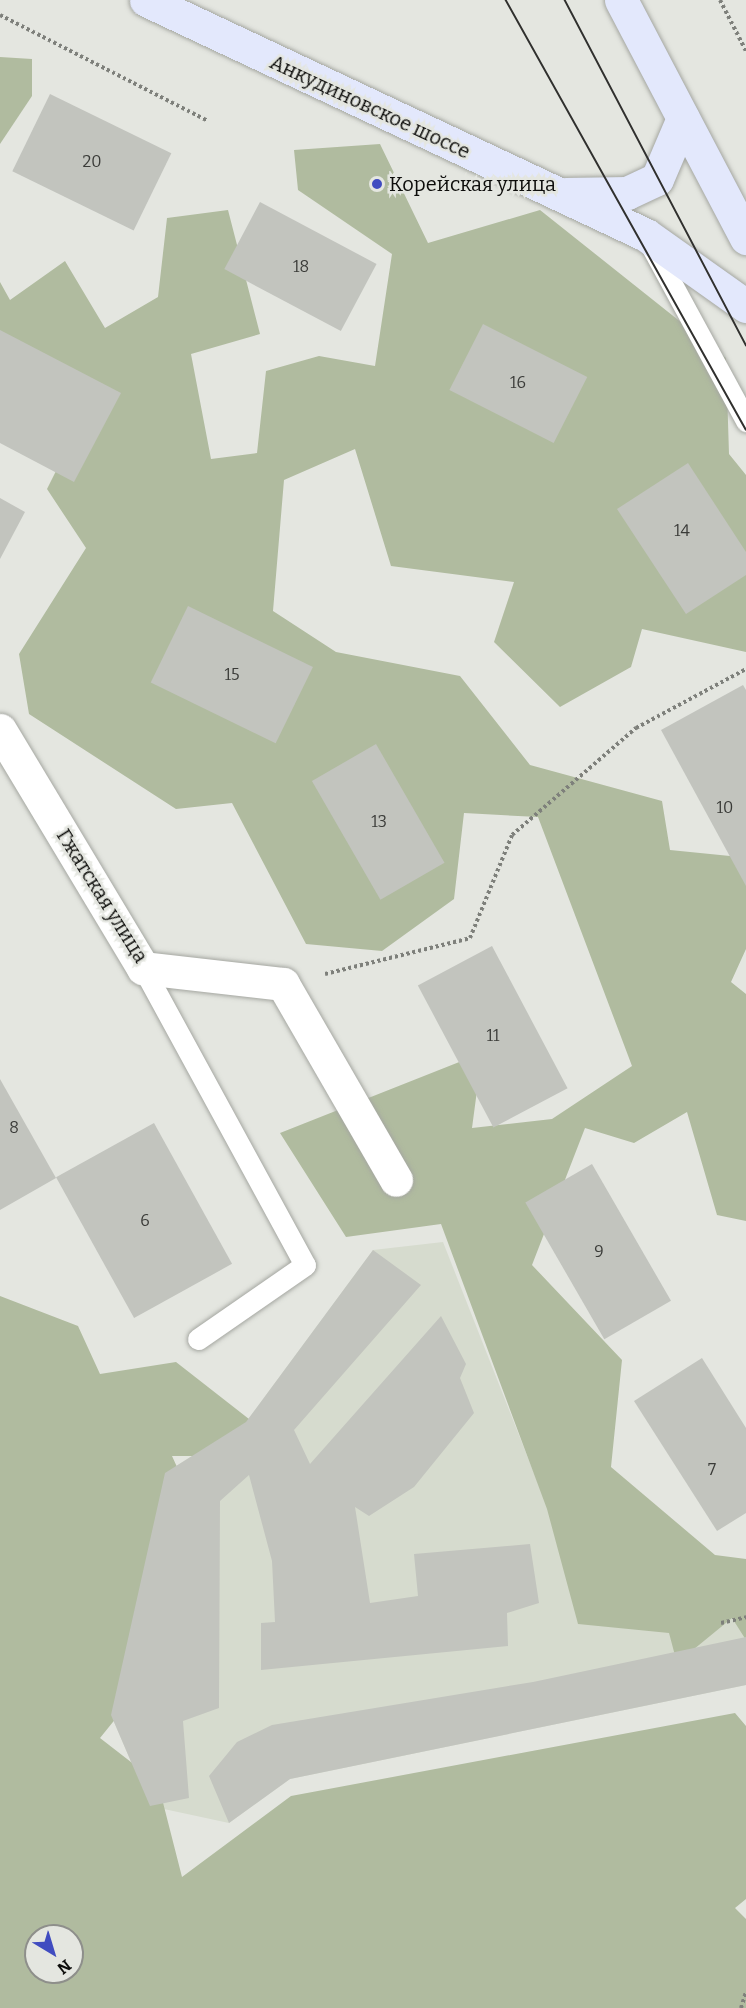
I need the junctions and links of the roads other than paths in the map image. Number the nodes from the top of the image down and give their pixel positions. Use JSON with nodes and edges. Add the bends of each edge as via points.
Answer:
{"nodes":[{"id":1,"x":146,"y":0,"type":"edge"},
{"id":2,"x":621,"y":0,"type":"edge"},
{"id":3,"x":683,"y":118,"type":"junction"},
{"id":4,"x":559,"y":195,"type":"junction"},
{"id":5,"x":646,"y":235,"type":"junction"},
{"id":6,"x":746,"y":238,"type":"edge"},
{"id":7,"x":746,"y":306,"type":"edge"},
{"id":8,"x":746,"y":421,"type":"edge"},
{"id":9,"x":0,"y":730,"type":"edge"},
{"id":10,"x":143,"y":968,"type":"junction"},
{"id":11,"x":396,"y":1179,"type":"dead end"},
{"id":12,"x":198,"y":1339,"type":"dead end"}],
"edges":[{"from":1,"to":4,"type":"street","name":"Анкудиновское шоссе"},
{"from":2,"to":3,"type":"street"},
{"from":3,"to":4,"type":"street","via":[[657,180],[627,193]]},
{"from":3,"to":6,"type":"street"},
{"from":4,"to":5,"type":"street","name":"Анкудиновское шоссе"},
{"from":5,"to":7,"type":"street","name":"Анкудиновское шоссе"},
{"from":5,"to":8,"type":"lane"},
{"from":9,"to":10,"type":"street","name":"Гжатская улица"},
{"from":10,"to":11,"type":"street","name":"Гжатская улица","via":[[283,984]]},
{"from":10,"to":12,"type":"lane","via":[[305,1265]]}]}
